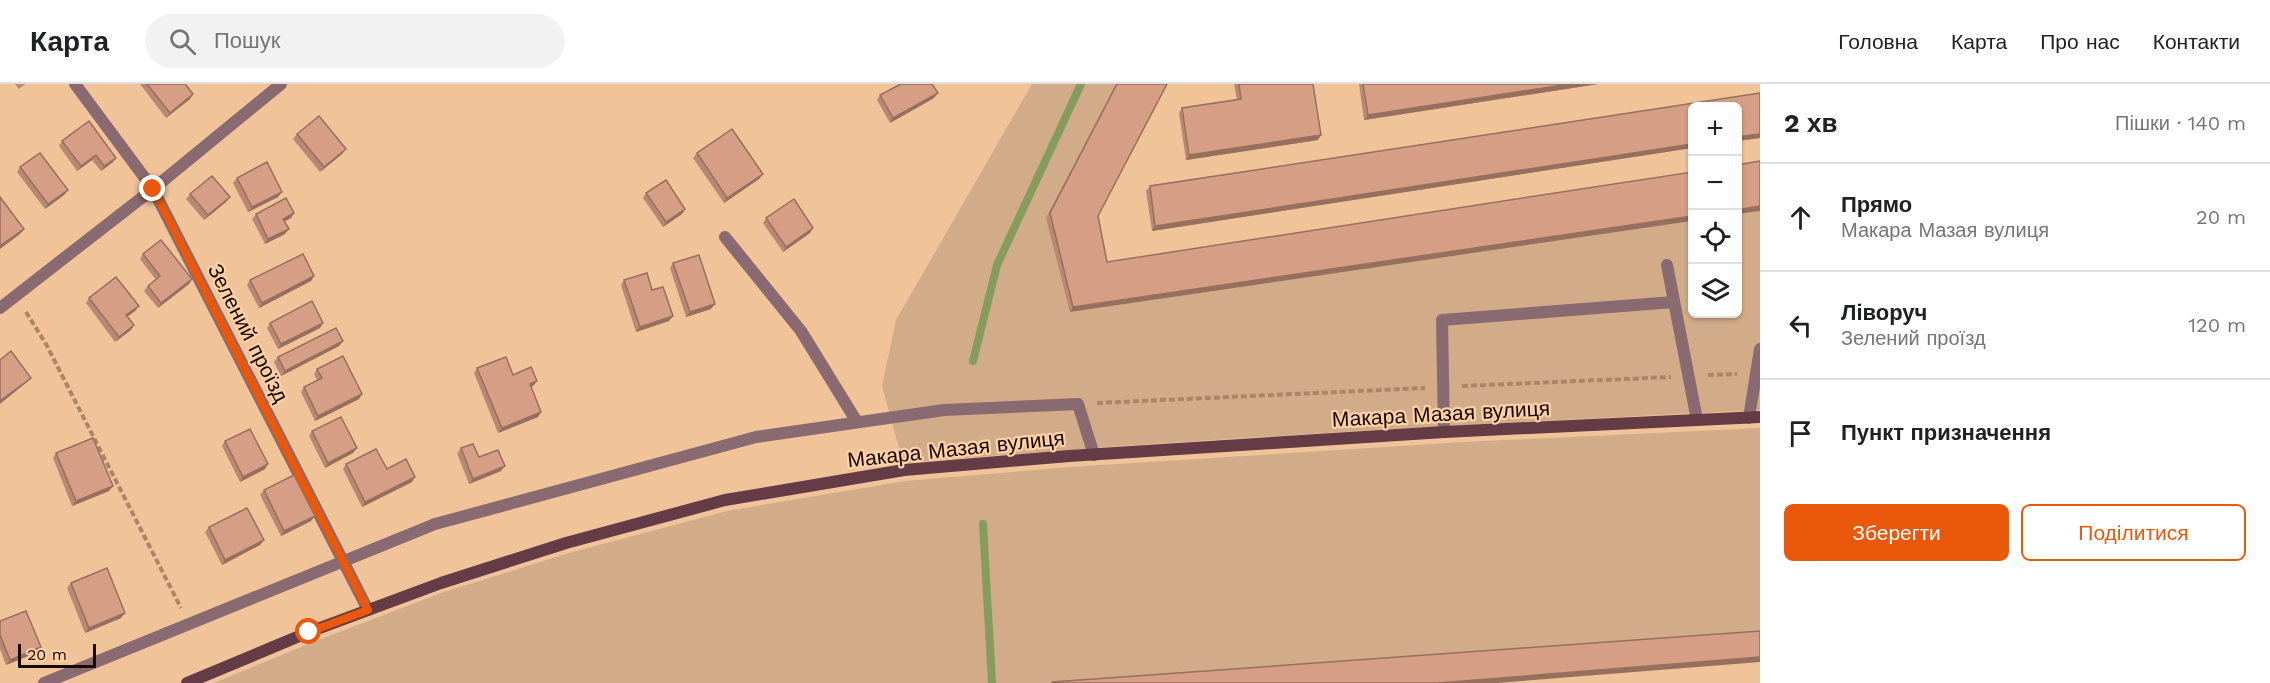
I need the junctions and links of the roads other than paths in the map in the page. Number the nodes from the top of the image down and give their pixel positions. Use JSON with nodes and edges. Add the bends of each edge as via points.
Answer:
{"nodes":[{"id":1,"x":75,"y":84,"type":"edge"},
{"id":2,"x":281,"y":84,"type":"edge"},
{"id":3,"x":153,"y":189,"type":"junction"},
{"id":4,"x":725,"y":237,"type":"dead end"},
{"id":5,"x":1667,"y":265,"type":"dead end"},
{"id":6,"x":1674,"y":302,"type":"junction"},
{"id":7,"x":0,"y":308,"type":"edge"},
{"id":8,"x":1760,"y":349,"type":"edge"},
{"id":9,"x":1755,"y":418,"type":"edge"},
{"id":10,"x":1696,"y":420,"type":"junction"},
{"id":11,"x":857,"y":422,"type":"junction"},
{"id":12,"x":1444,"y":432,"type":"junction"},
{"id":13,"x":1094,"y":455,"type":"junction"},
{"id":14,"x":343,"y":562,"type":"junction"},
{"id":15,"x":368,"y":610,"type":"junction"},
{"id":16,"x":44,"y":683,"type":"edge"},
{"id":17,"x":187,"y":683,"type":"edge"}],
"edges":[{"from":1,"to":3,"type":"street","name":"Зелений проїзд"},
{"from":2,"to":3,"type":"street"},
{"from":3,"to":7,"type":"street"},
{"from":3,"to":14,"type":"street","name":"Зелений проїзд"},
{"from":4,"to":11,"type":"street","via":[[801,331]]},
{"from":5,"to":6,"type":"street"},
{"from":6,"to":10,"type":"street"},
{"from":6,"to":12,"type":"street","via":[[1442,320]]},
{"from":8,"to":9,"type":"street"},
{"from":9,"to":10,"type":"main road","name":"Макара Мазая вулиця"},
{"from":10,"to":12,"type":"main road","name":"Макара Мазая вулиця"},
{"from":11,"to":13,"type":"street","via":[[944,410],[1078,404]]},
{"from":11,"to":14,"type":"street","via":[[756,437],[435,524]]},
{"from":12,"to":13,"type":"main road","name":"Макара Мазая вулиця"},
{"from":13,"to":15,"type":"main road","name":"Макара Мазая вулиця","via":[[904,470],[725,500],[566,543]]},
{"from":14,"to":15,"type":"street","name":"Зелений проїзд"},
{"from":14,"to":16,"type":"street"},
{"from":15,"to":17,"type":"main road","name":"Макара Мазая вулиця"}]}
